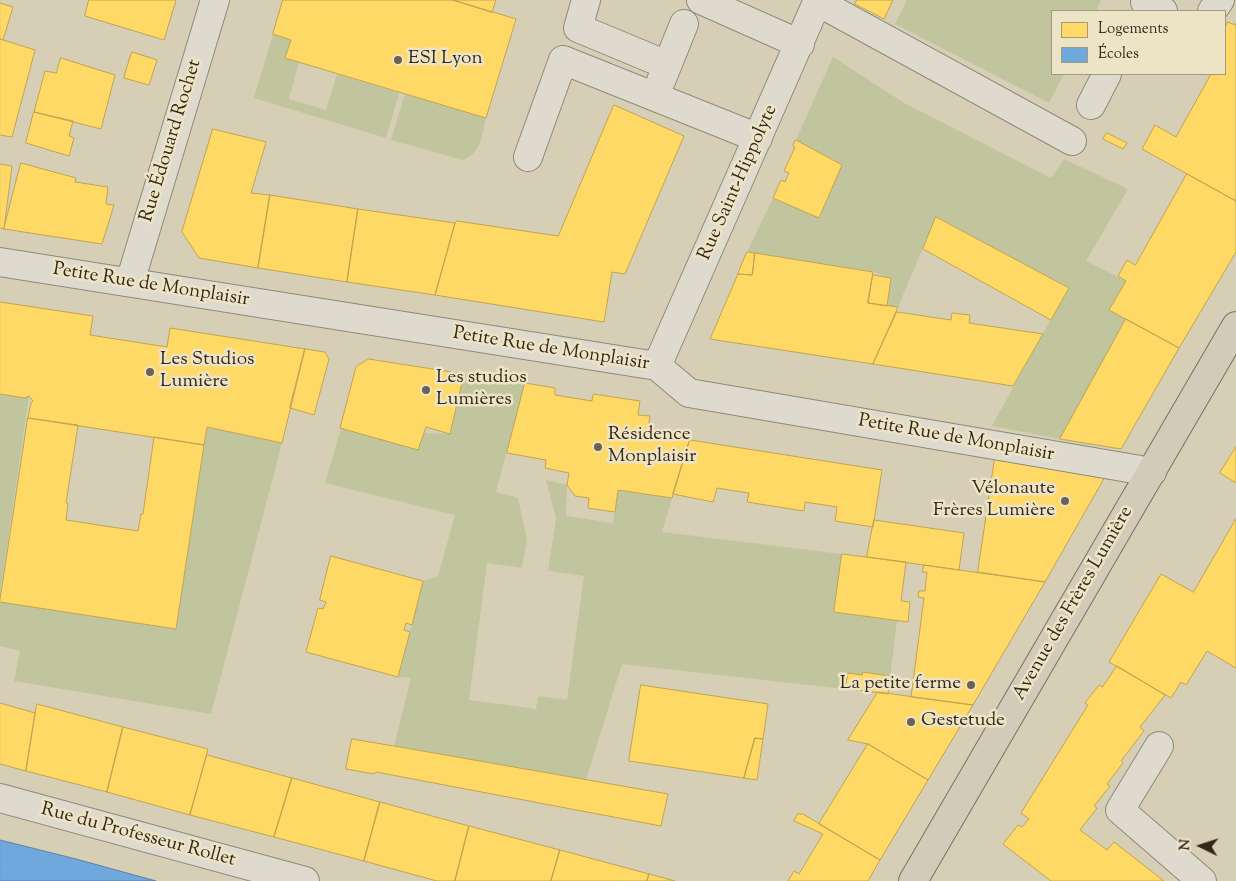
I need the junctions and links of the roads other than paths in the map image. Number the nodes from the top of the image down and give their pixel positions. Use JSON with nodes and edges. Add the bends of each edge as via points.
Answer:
{"nodes":[{"id":1,"x":215,"y":0,"type":"edge"},
{"id":2,"x":586,"y":0,"type":"edge"},
{"id":3,"x":701,"y":0,"type":"edge"},
{"id":4,"x":818,"y":1,"type":"edge"},
{"id":5,"x":684,"y":24,"type":"dead end"},
{"id":6,"x":800,"y":44,"type":"junction"},
{"id":7,"x":668,"y":65,"type":"junction"},
{"id":8,"x":1107,"y":75,"type":"edge"},
{"id":9,"x":654,"y":96,"type":"junction"},
{"id":10,"x":1091,"y":105,"type":"dead end"},
{"id":11,"x":758,"y":138,"type":"junction"},
{"id":12,"x":1072,"y":141,"type":"dead end"},
{"id":13,"x":528,"y":157,"type":"dead end"},
{"id":14,"x":0,"y":262,"type":"edge"},
{"id":15,"x":130,"y":282,"type":"junction"},
{"id":16,"x":1236,"y":326,"type":"edge"},
{"id":17,"x":657,"y":366,"type":"junction"},
{"id":18,"x":1152,"y":472,"type":"junction"},
{"id":19,"x":1159,"y":746,"type":"dead end"},
{"id":20,"x":0,"y":798,"type":"edge"},
{"id":21,"x":305,"y":881,"type":"edge"},
{"id":22,"x":913,"y":881,"type":"edge"},
{"id":23,"x":1202,"y":881,"type":"edge"}],
"edges":[{"from":1,"to":15,"type":"street","name":"Rue Édouard Rochet"},
{"from":2,"to":7,"type":"street","via":[[578,28]]},
{"from":3,"to":6,"type":"street"},
{"from":4,"to":6,"type":"street","name":"Rue Saint-Hippolyte"},
{"from":4,"to":12,"type":"street"},
{"from":5,"to":7,"type":"street"},
{"from":6,"to":11,"type":"street","name":"Rue Saint-Hippolyte"},
{"from":7,"to":9,"type":"street"},
{"from":8,"to":10,"type":"street"},
{"from":9,"to":11,"type":"street"},
{"from":9,"to":13,"type":"street","via":[[563,60]]},
{"from":11,"to":17,"type":"street","name":"Rue Saint-Hippolyte"},
{"from":14,"to":15,"type":"street","name":"Petite Rue de Monplaisir"},
{"from":15,"to":17,"type":"street","name":"Petite Rue de Monplaisir"},
{"from":16,"to":18,"type":"main road","name":"Avenue des Frères Lumière"},
{"from":17,"to":18,"type":"street","name":"Petite Rue de Monplaisir","via":[[689,393]]},
{"from":18,"to":22,"type":"main road","name":"Avenue des Frères Lumière"},
{"from":19,"to":23,"type":"street","via":[[1120,810]]},
{"from":20,"to":21,"type":"street","name":"Rue du Professeur Rollet"}]}
